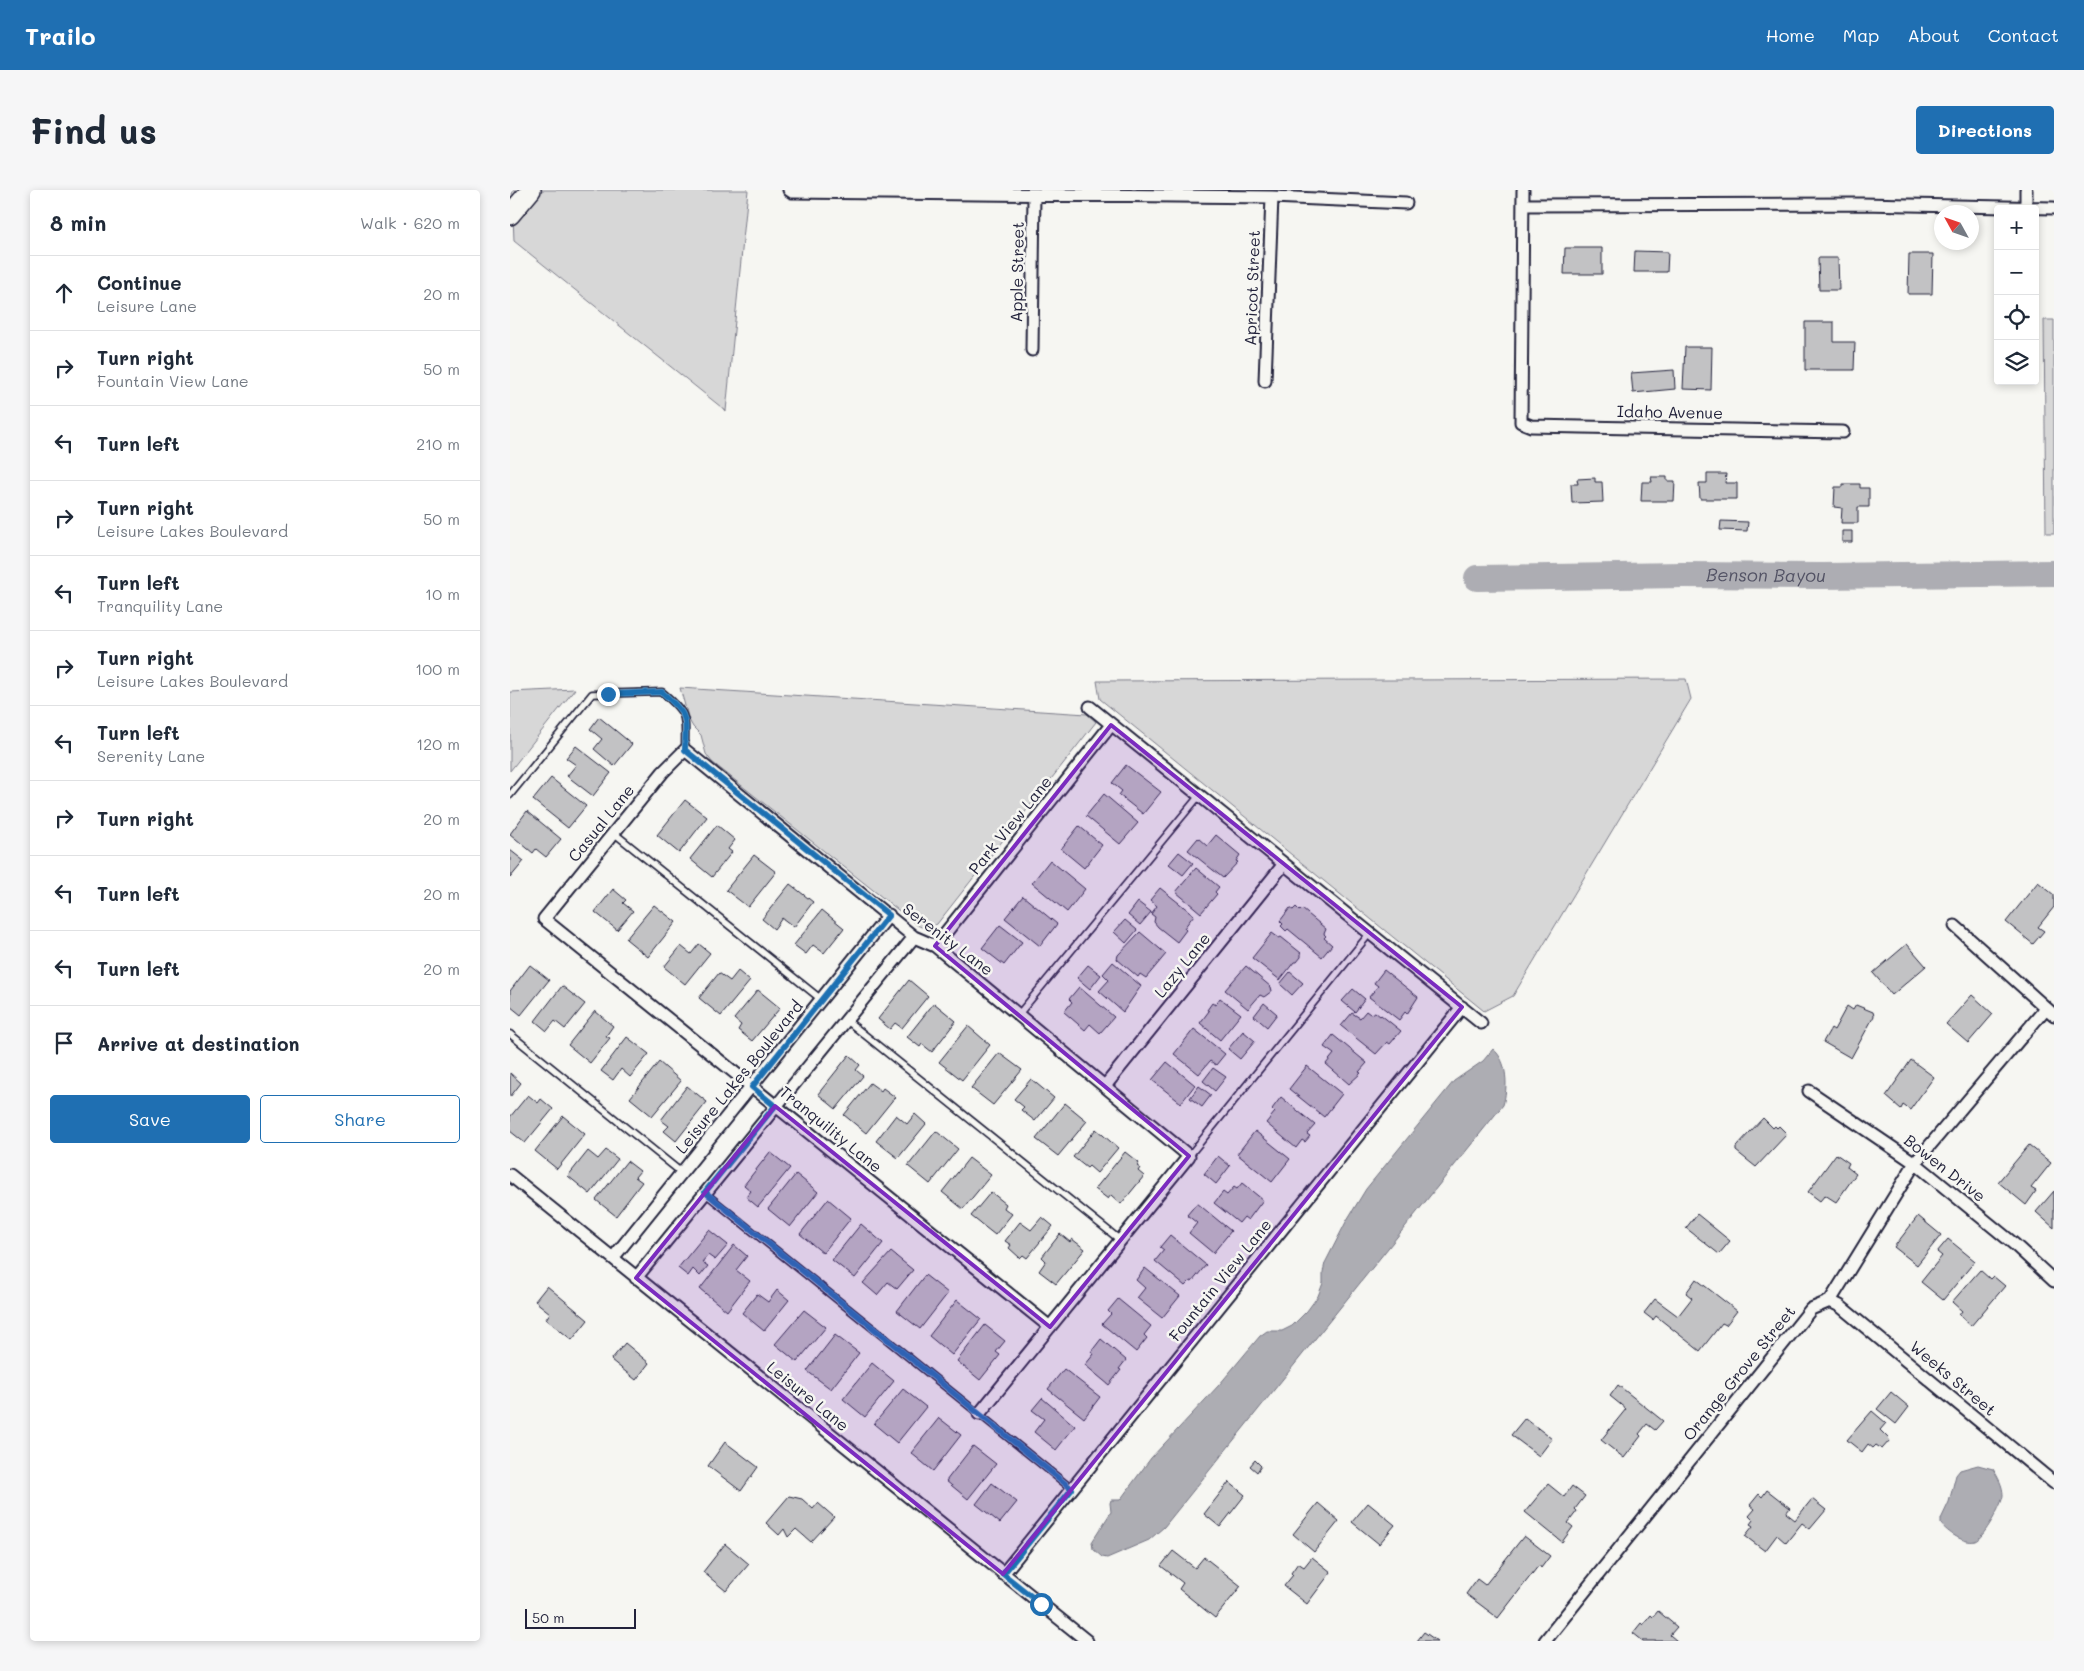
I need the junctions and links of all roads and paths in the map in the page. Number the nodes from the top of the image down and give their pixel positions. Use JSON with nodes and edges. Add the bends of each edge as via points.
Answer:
{"nodes":[{"id":1,"x":531,"y":190,"type":"edge"},
{"id":2,"x":789,"y":190,"type":"edge"},
{"id":3,"x":1523,"y":190,"type":"edge"},
{"id":4,"x":2026,"y":190,"type":"edge"},
{"id":5,"x":1034,"y":195,"type":"junction"},
{"id":6,"x":1272,"y":197,"type":"junction"},
{"id":7,"x":1406,"y":203,"type":"dead end"},
{"id":8,"x":1523,"y":205,"type":"junction"},
{"id":9,"x":2026,"y":205,"type":"edge"},
{"id":10,"x":1994,"y":207,"type":"edge"},
{"id":11,"x":2039,"y":208,"type":"edge"},
{"id":12,"x":2054,"y":208,"type":"edge"},
{"id":13,"x":510,"y":216,"type":"edge"},
{"id":14,"x":1032,"y":350,"type":"dead end"},
{"id":15,"x":1264,"y":381,"type":"dead end"},
{"id":16,"x":1843,"y":432,"type":"dead end"},
{"id":17,"x":1090,"y":707,"type":"dead end"},
{"id":18,"x":1111,"y":725,"type":"junction"},
{"id":19,"x":685,"y":750,"type":"junction"},
{"id":20,"x":510,"y":795,"type":"edge"},
{"id":21,"x":1199,"y":796,"type":"junction"},
{"id":22,"x":614,"y":833,"type":"junction"},
{"id":23,"x":1284,"y":864,"type":"junction"},
{"id":24,"x":889,"y":915,"type":"junction"},
{"id":25,"x":544,"y":919,"type":"joint"},
{"id":26,"x":1955,"y":926,"type":"dead end"},
{"id":27,"x":1370,"y":933,"type":"junction"},
{"id":28,"x":914,"y":937,"type":"junction"},
{"id":29,"x":934,"y":946,"type":"junction"},
{"id":30,"x":822,"y":1000,"type":"junction"},
{"id":31,"x":1462,"y":1007,"type":"junction"},
{"id":32,"x":2050,"y":1012,"type":"edge"},
{"id":33,"x":1018,"y":1015,"type":"junction"},
{"id":34,"x":845,"y":1020,"type":"junction"},
{"id":35,"x":1481,"y":1023,"type":"dead end"},
{"id":36,"x":510,"y":1034,"type":"edge"},
{"id":37,"x":1105,"y":1086,"type":"junction"},
{"id":38,"x":752,"y":1087,"type":"junction"},
{"id":39,"x":1810,"y":1090,"type":"dead end"},
{"id":40,"x":775,"y":1106,"type":"junction"},
{"id":41,"x":1189,"y":1156,"type":"junction"},
{"id":42,"x":1915,"y":1163,"type":"junction"},
{"id":43,"x":682,"y":1173,"type":"junction"},
{"id":44,"x":510,"y":1175,"type":"edge"},
{"id":45,"x":705,"y":1192,"type":"junction"},
{"id":46,"x":1120,"y":1241,"type":"junction"},
{"id":47,"x":613,"y":1258,"type":"junction"},
{"id":48,"x":636,"y":1278,"type":"junction"},
{"id":49,"x":2054,"y":1281,"type":"edge"},
{"id":50,"x":1830,"y":1301,"type":"junction"},
{"id":51,"x":1050,"y":1328,"type":"junction"},
{"id":52,"x":979,"y":1414,"type":"junction"},
{"id":53,"x":2054,"y":1483,"type":"edge"},
{"id":54,"x":1072,"y":1489,"type":"junction"},
{"id":55,"x":1003,"y":1574,"type":"junction"},
{"id":56,"x":1087,"y":1641,"type":"edge"},
{"id":57,"x":1545,"y":1641,"type":"edge"}],
"edges":[{"from":1,"to":13,"type":"main road"},
{"from":2,"to":5,"type":"street"},
{"from":3,"to":8,"type":"street"},
{"from":4,"to":9,"type":"street"},
{"from":5,"to":6,"type":"street"},
{"from":5,"to":14,"type":"street","name":"Apple Street"},
{"from":6,"to":7,"type":"street"},
{"from":6,"to":15,"type":"street","name":"Apricot Street"},
{"from":8,"to":10,"type":"street","via":[[1862,204]]},
{"from":8,"to":16,"type":"street","name":"Idaho Avenue","via":[[1521,422],[1531,426]]},
{"from":11,"to":12,"type":"street"},
{"from":17,"to":18,"type":"street"},
{"from":18,"to":21,"type":"street"},
{"from":18,"to":29,"type":"street","name":"Park View Lane"},
{"from":19,"to":20,"type":"lane","via":[[686,716],[662,692],[592,694]]},
{"from":19,"to":22,"type":"street","name":"Casual Lane"},
{"from":19,"to":24,"type":"street","name":"Serenity Lane"},
{"from":21,"to":23,"type":"street"},
{"from":21,"to":33,"type":"lane"},
{"from":22,"to":25,"type":"street","name":"Casual Lane"},
{"from":22,"to":30,"type":"lane"},
{"from":23,"to":27,"type":"street"},
{"from":23,"to":37,"type":"street","name":"Lazy Lane"},
{"from":24,"to":28,"type":"street","name":"Serenity Lane"},
{"from":24,"to":30,"type":"street","name":"Leisure Lakes Boulevard"},
{"from":25,"to":38,"type":"street","name":"Tranquility Lane"},
{"from":26,"to":32,"type":"street"},
{"from":27,"to":31,"type":"street"},
{"from":27,"to":41,"type":"lane"},
{"from":28,"to":29,"type":"street","name":"Serenity Lane"},
{"from":28,"to":34,"type":"street"},
{"from":29,"to":33,"type":"street","name":"Serenity Lane"},
{"from":30,"to":38,"type":"street","name":"Leisure Lakes Boulevard"},
{"from":31,"to":35,"type":"street"},
{"from":31,"to":54,"type":"street","name":"Fountain View Lane"},
{"from":32,"to":42,"type":"street","name":"Orange Grove Street"},
{"from":33,"to":37,"type":"street","name":"Serenity Lane"},
{"from":34,"to":40,"type":"street"},
{"from":34,"to":46,"type":"lane"},
{"from":36,"to":43,"type":"lane"},
{"from":37,"to":41,"type":"street","name":"Serenity Lane"},
{"from":38,"to":40,"type":"street","name":"Tranquility Lane"},
{"from":38,"to":43,"type":"street","name":"Leisure Lakes Boulevard"},
{"from":39,"to":42,"type":"street","name":"Bowen Drive"},
{"from":40,"to":45,"type":"street"},
{"from":40,"to":51,"type":"street","name":"Tranquility Lane"},
{"from":41,"to":46,"type":"street"},
{"from":42,"to":49,"type":"street","name":"Bowen Drive"},
{"from":42,"to":50,"type":"street","name":"Orange Grove Street"},
{"from":43,"to":47,"type":"street","name":"Leisure Lakes Boulevard"},
{"from":44,"to":47,"type":"street","name":"Leisure Lane"},
{"from":45,"to":48,"type":"street"},
{"from":45,"to":52,"type":"lane"},
{"from":46,"to":51,"type":"street"},
{"from":47,"to":48,"type":"street","name":"Leisure Lane"},
{"from":48,"to":55,"type":"street","name":"Leisure Lane"},
{"from":50,"to":53,"type":"street","name":"Weeks Street"},
{"from":50,"to":57,"type":"street","name":"Orange Grove Street","via":[[1811,1310]]},
{"from":51,"to":52,"type":"street"},
{"from":52,"to":54,"type":"lane"},
{"from":54,"to":55,"type":"street","name":"Fountain View Lane"},
{"from":55,"to":56,"type":"street","name":"Leisure Lane"}]}
